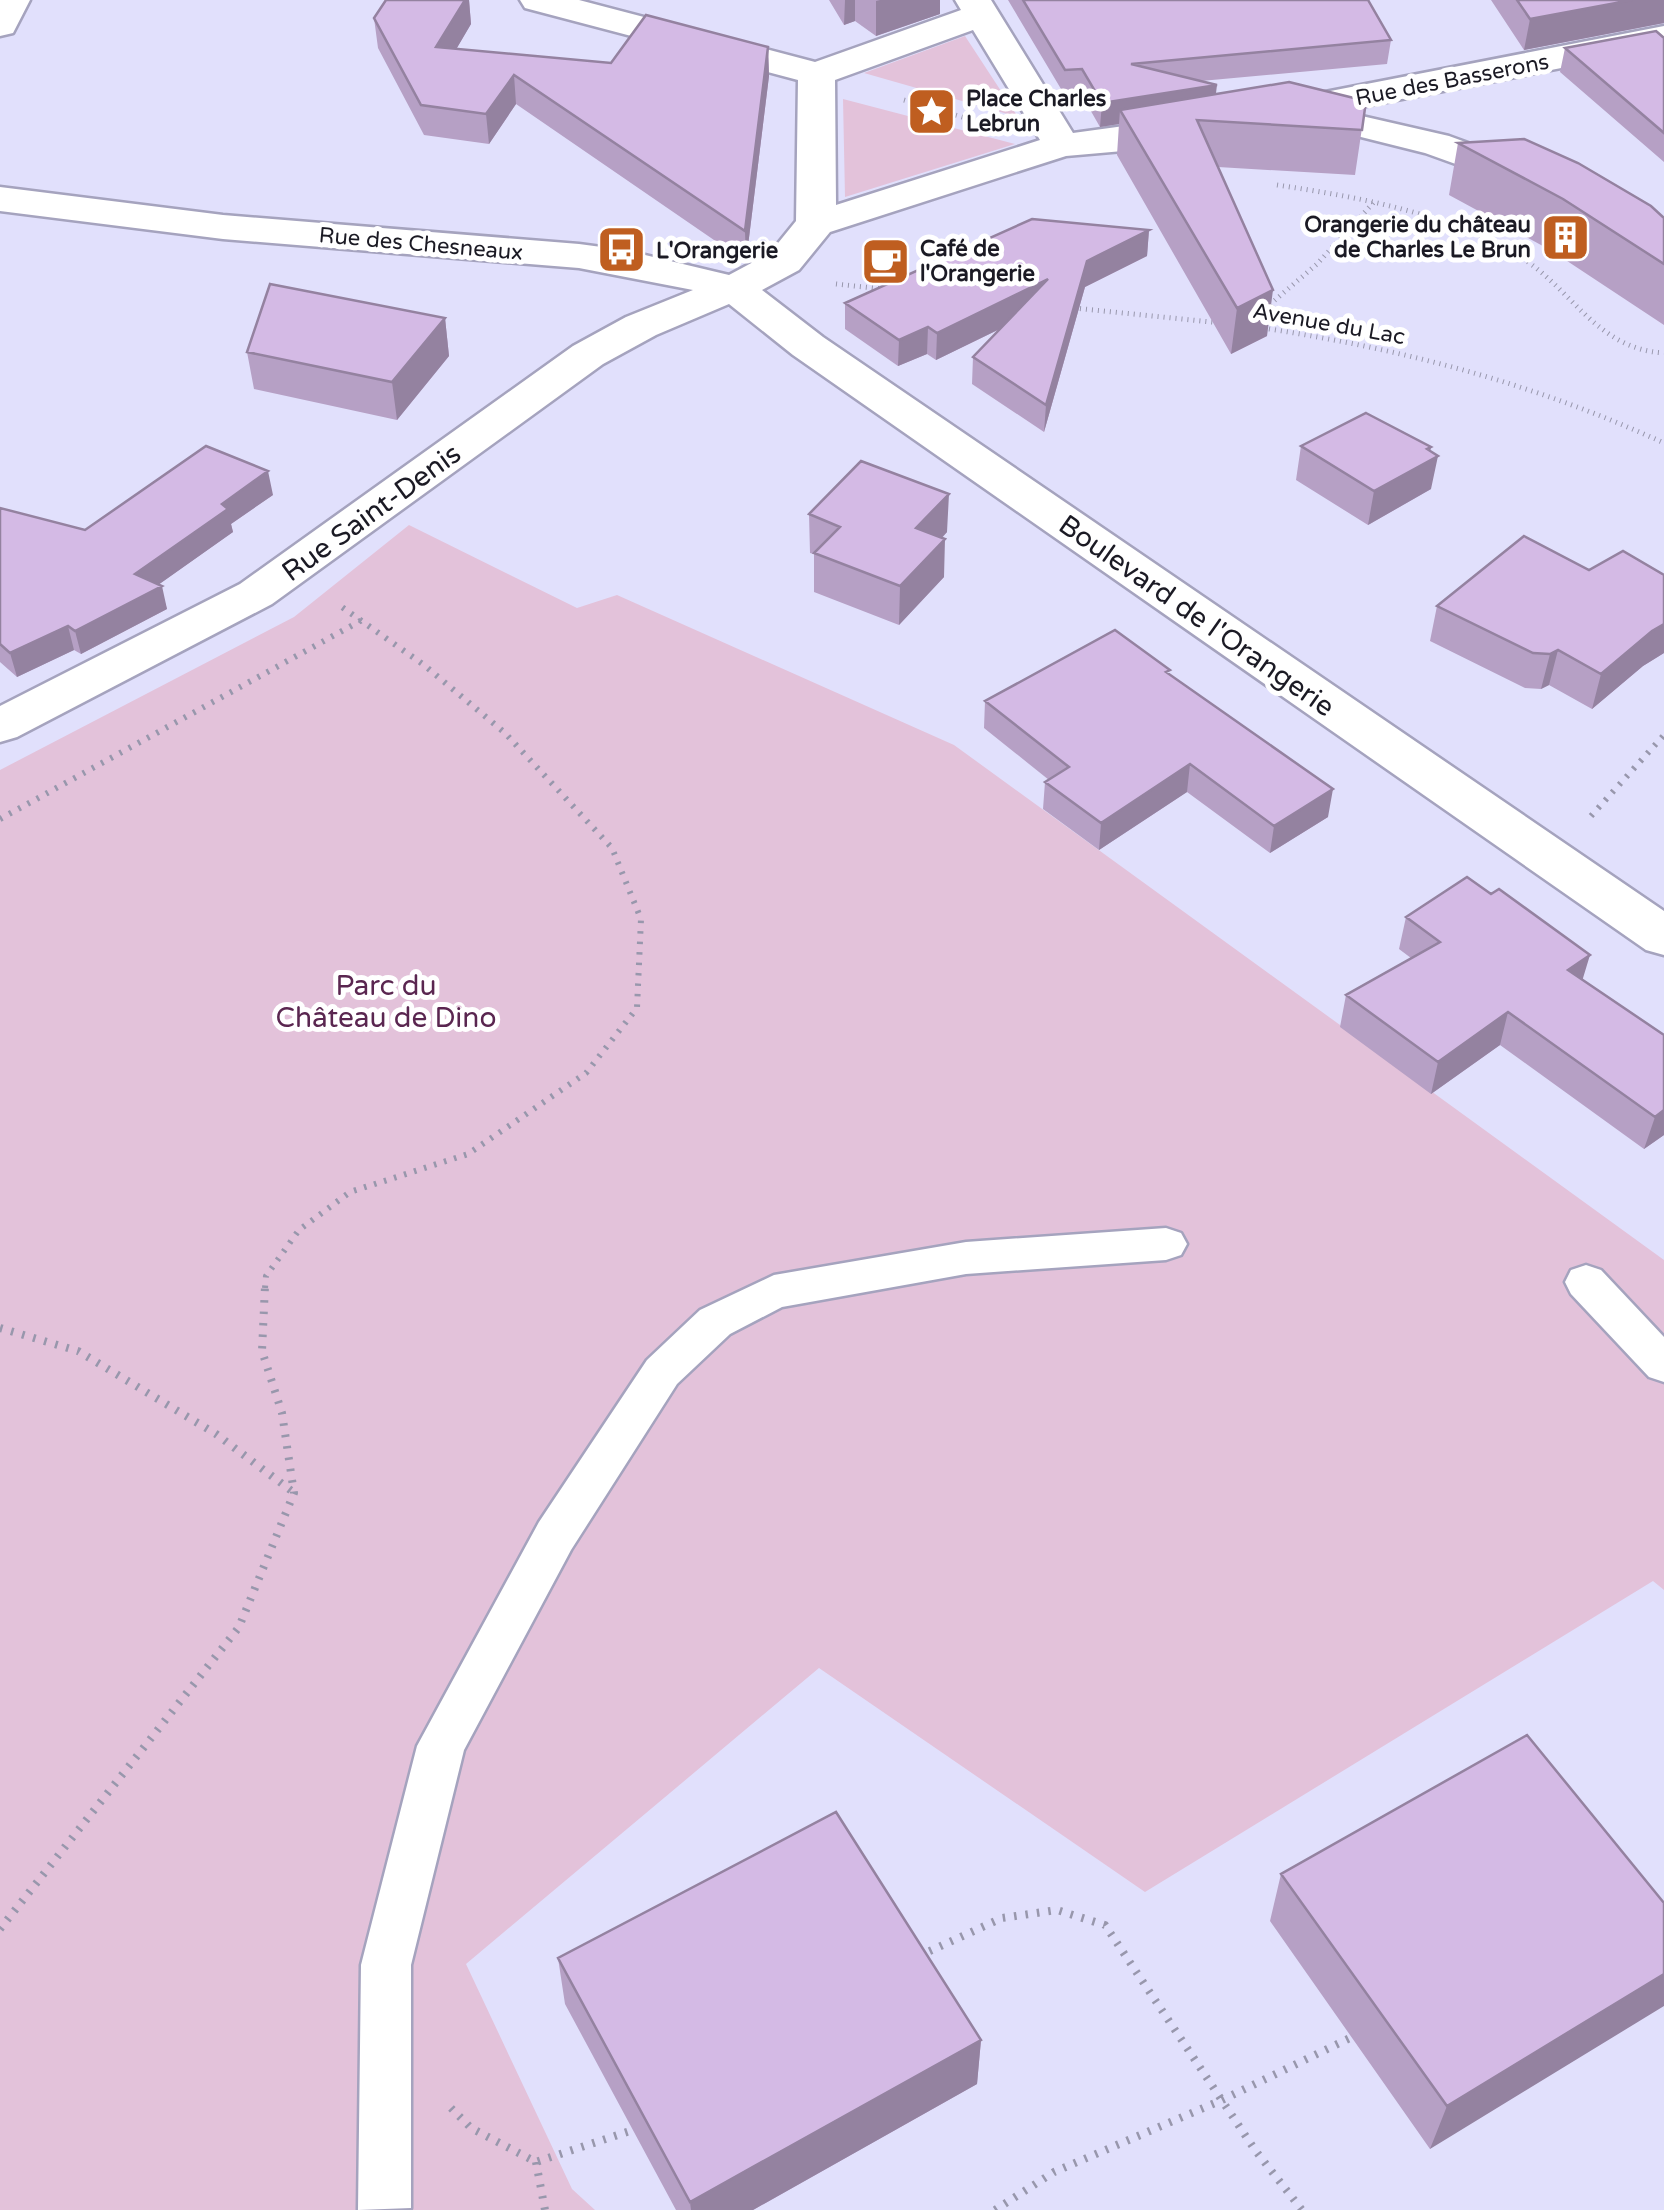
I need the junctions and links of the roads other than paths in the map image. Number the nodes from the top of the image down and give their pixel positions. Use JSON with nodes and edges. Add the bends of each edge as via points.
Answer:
{"nodes":[{"id":1,"x":12,"y":0,"type":"edge"},
{"id":2,"x":538,"y":0,"type":"edge"},
{"id":3,"x":976,"y":7,"type":"edge"},
{"id":4,"x":0,"y":25,"type":"edge"},
{"id":5,"x":1664,"y":37,"type":"edge"},
{"id":6,"x":817,"y":74,"type":"junction"},
{"id":7,"x":1256,"y":116,"type":"junction"},
{"id":8,"x":1062,"y":146,"type":"junction"},
{"id":9,"x":1557,"y":191,"type":"edge"},
{"id":10,"x":0,"y":199,"type":"edge"},
{"id":11,"x":816,"y":224,"type":"junction"},
{"id":12,"x":734,"y":288,"type":"junction"},
{"id":13,"x":0,"y":726,"type":"edge"},
{"id":14,"x":1664,"y":937,"type":"edge"},
{"id":15,"x":1166,"y":1244,"type":"dead end"},
{"id":16,"x":1664,"y":1324,"type":"edge"},
{"id":17,"x":1664,"y":1365,"type":"edge"},
{"id":18,"x":384,"y":2208,"type":"edge"}],
"edges":[{"from":1,"to":4,"type":"street"},
{"from":2,"to":6,"type":"street"},
{"from":3,"to":6,"type":"street"},
{"from":3,"to":8,"type":"street"},
{"from":5,"to":7,"type":"street","name":"Rue des Basserons"},
{"from":6,"to":11,"type":"street"},
{"from":7,"to":8,"type":"street","name":"Rue des Basserons"},
{"from":7,"to":9,"type":"street","via":[[1436,144]]},
{"from":8,"to":11,"type":"street","name":"Rue des Basserons"},
{"from":10,"to":12,"type":"street","name":"Rue des Chesneaux","via":[[223,228],[579,256]]},
{"from":11,"to":12,"type":"street","via":[[786,261]]},
{"from":12,"to":13,"type":"street","name":"Rue Saint-Denis","via":[[588,356],[256,594]]},
{"from":12,"to":14,"type":"street","name":"Boulevard de l'Orangerie","via":[[808,346]]},
{"from":15,"to":18,"type":"lane","via":[[966,1258],[774,1292],[715,1322],[662,1372],[556,1536],[441,1746],[386,1965]]},
{"from":16,"to":17,"type":"lane","via":[[1586,1282]]}]}
